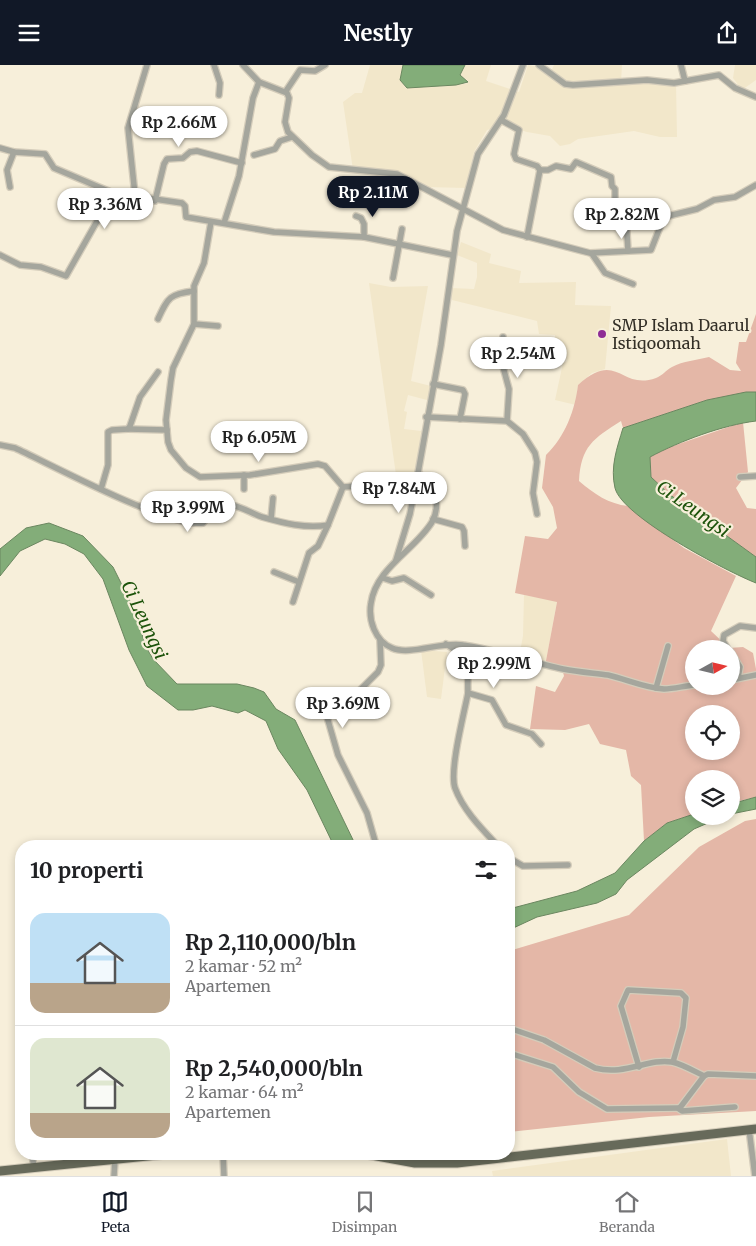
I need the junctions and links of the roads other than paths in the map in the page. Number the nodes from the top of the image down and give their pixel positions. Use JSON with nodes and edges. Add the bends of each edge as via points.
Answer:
{"nodes":[{"id":1,"x":147,"y":65,"type":"edge"},
{"id":2,"x":214,"y":65,"type":"edge"},
{"id":3,"x":243,"y":65,"type":"edge"},
{"id":4,"x":325,"y":65,"type":"edge"},
{"id":5,"x":523,"y":65,"type":"edge"},
{"id":6,"x":539,"y":65,"type":"edge"},
{"id":7,"x":681,"y":65,"type":"edge"},
{"id":8,"x":685,"y":81,"type":"junction"},
{"id":9,"x":259,"y":82,"type":"junction"},
{"id":10,"x":286,"y":91,"type":"junction"},
{"id":11,"x":219,"y":95,"type":"dead end"},
{"id":12,"x":756,"y":97,"type":"edge"},
{"id":13,"x":500,"y":121,"type":"junction"},
{"id":14,"x":292,"y":137,"type":"junction"},
{"id":15,"x":0,"y":148,"type":"edge"},
{"id":16,"x":14,"y":152,"type":"junction"},
{"id":17,"x":254,"y":155,"type":"dead end"},
{"id":18,"x":242,"y":163,"type":"junction"},
{"id":19,"x":540,"y":170,"type":"junction"},
{"id":20,"x":756,"y":185,"type":"edge"},
{"id":21,"x":10,"y":187,"type":"dead end"},
{"id":22,"x":113,"y":193,"type":"junction"},
{"id":23,"x":135,"y":195,"type":"junction"},
{"id":24,"x":614,"y":200,"type":"dead end"},
{"id":25,"x":155,"y":201,"type":"junction"},
{"id":26,"x":464,"y":209,"type":"junction"},
{"id":27,"x":617,"y":215,"type":"dead end"},
{"id":28,"x":356,"y":216,"type":"dead end"},
{"id":29,"x":626,"y":216,"type":"junction"},
{"id":30,"x":664,"y":217,"type":"junction"},
{"id":31,"x":211,"y":222,"type":"junction"},
{"id":32,"x":224,"y":223,"type":"junction"},
{"id":33,"x":402,"y":229,"type":"dead end"},
{"id":34,"x":364,"y":237,"type":"junction"},
{"id":35,"x":527,"y":237,"type":"junction"},
{"id":36,"x":400,"y":244,"type":"junction"},
{"id":37,"x":628,"y":251,"type":"junction"},
{"id":38,"x":592,"y":253,"type":"junction"},
{"id":39,"x":0,"y":255,"type":"edge"},
{"id":40,"x":452,"y":255,"type":"junction"},
{"id":41,"x":393,"y":278,"type":"dead end"},
{"id":42,"x":633,"y":284,"type":"dead end"},
{"id":43,"x":194,"y":291,"type":"junction"},
{"id":44,"x":158,"y":319,"type":"dead end"},
{"id":45,"x":194,"y":324,"type":"junction"},
{"id":46,"x":218,"y":326,"type":"dead end"},
{"id":47,"x":502,"y":337,"type":"dead end"},
{"id":48,"x":158,"y":372,"type":"dead end"},
{"id":49,"x":434,"y":384,"type":"junction"},
{"id":50,"x":426,"y":417,"type":"junction"},
{"id":51,"x":460,"y":419,"type":"junction"},
{"id":52,"x":507,"y":421,"type":"junction"},
{"id":53,"x":128,"y":429,"type":"junction"},
{"id":54,"x":166,"y":431,"type":"junction"},
{"id":55,"x":0,"y":445,"type":"edge"},
{"id":56,"x":418,"y":473,"type":"junction"},
{"id":57,"x":244,"y":475,"type":"junction"},
{"id":58,"x":756,"y":476,"type":"edge"},
{"id":59,"x":740,"y":477,"type":"dead end"},
{"id":60,"x":414,"y":482,"type":"junction"},
{"id":61,"x":343,"y":487,"type":"junction"},
{"id":62,"x":101,"y":489,"type":"junction"},
{"id":63,"x":244,"y":489,"type":"dead end"},
{"id":64,"x":274,"y":498,"type":"dead end"},
{"id":65,"x":537,"y":514,"type":"dead end"},
{"id":66,"x":271,"y":519,"type":"junction"},
{"id":67,"x":433,"y":519,"type":"junction"},
{"id":68,"x":328,"y":525,"type":"junction"},
{"id":69,"x":465,"y":546,"type":"dead end"},
{"id":70,"x":396,"y":560,"type":"junction"},
{"id":71,"x":274,"y":571,"type":"dead end"},
{"id":72,"x":383,"y":578,"type":"junction"},
{"id":73,"x":299,"y":582,"type":"junction"},
{"id":74,"x":431,"y":595,"type":"dead end"},
{"id":75,"x":293,"y":602,"type":"dead end"},
{"id":76,"x":756,"y":627,"type":"edge"},
{"id":77,"x":380,"y":640,"type":"junction"},
{"id":78,"x":723,"y":640,"type":"edge"},
{"id":79,"x":446,"y":644,"type":"junction"},
{"id":80,"x":668,"y":647,"type":"dead end"},
{"id":81,"x":756,"y":675,"type":"edge"},
{"id":82,"x":740,"y":679,"type":"edge"},
{"id":83,"x":685,"y":686,"type":"edge"},
{"id":84,"x":656,"y":688,"type":"junction"},
{"id":85,"x":468,"y":693,"type":"junction"},
{"id":86,"x":541,"y":744,"type":"dead end"},
{"id":87,"x":375,"y":840,"type":"edge"},
{"id":88,"x":493,"y":840,"type":"edge"},
{"id":89,"x":515,"y":861,"type":"edge"},
{"id":90,"x":568,"y":865,"type":"dead end"},
{"id":91,"x":515,"y":1030,"type":"edge"},
{"id":92,"x":515,"y":1055,"type":"edge"},
{"id":93,"x":672,"y":1062,"type":"junction"},
{"id":94,"x":639,"y":1067,"type":"junction"},
{"id":95,"x":704,"y":1076,"type":"junction"},
{"id":96,"x":756,"y":1076,"type":"edge"},
{"id":97,"x":735,"y":1107,"type":"dead end"},
{"id":98,"x":679,"y":1108,"type":"junction"},
{"id":99,"x":752,"y":1129,"type":"edge"},
{"id":100,"x":515,"y":1156,"type":"edge"},
{"id":101,"x":33,"y":1160,"type":"edge"},
{"id":102,"x":106,"y":1160,"type":"edge"},
{"id":103,"x":115,"y":1160,"type":"edge"},
{"id":104,"x":223,"y":1160,"type":"edge"},
{"id":105,"x":398,"y":1160,"type":"edge"},
{"id":106,"x":483,"y":1160,"type":"edge"},
{"id":107,"x":34,"y":1168,"type":"junction"},
{"id":108,"x":0,"y":1171,"type":"edge"},
{"id":109,"x":114,"y":1176,"type":"edge"},
{"id":110,"x":224,"y":1176,"type":"edge"},
{"id":111,"x":754,"y":1176,"type":"edge"}],
"edges":[{"from":1,"to":23,"type":"street","via":[[128,128]]},
{"from":2,"to":11,"type":"street","via":[[220,83]]},
{"from":3,"to":9,"type":"street"},
{"from":4,"to":10,"type":"street","via":[[315,71],[299,71]]},
{"from":5,"to":13,"type":"street"},
{"from":6,"to":8,"type":"street","via":[[565,84]]},
{"from":7,"to":8,"type":"street"},
{"from":8,"to":12,"type":"street","via":[[719,75]]},
{"from":9,"to":10,"type":"street"},
{"from":9,"to":18,"type":"street","via":[[253,98]]},
{"from":10,"to":14,"type":"street","via":[[289,98],[285,122]]},
{"from":13,"to":19,"type":"street","via":[[519,130],[514,158]]},
{"from":13,"to":26,"type":"street","via":[[478,154]]},
{"from":14,"to":17,"type":"street","via":[[280,141],[274,149]]},
{"from":14,"to":26,"type":"street","via":[[329,167],[398,175]]},
{"from":15,"to":16,"type":"street"},
{"from":16,"to":21,"type":"street","via":[[7,170]]},
{"from":16,"to":22,"type":"street","via":[[45,154],[54,168]]},
{"from":18,"to":25,"type":"street","via":[[196,151],[183,158],[167,159]]},
{"from":18,"to":32,"type":"street"},
{"from":19,"to":24,"type":"street","via":[[556,166],[571,169],[574,162],[588,166],[611,177]]},
{"from":19,"to":35,"type":"street"},
{"from":20,"to":30,"type":"street","via":[[738,196],[714,200],[697,209]]},
{"from":22,"to":23,"type":"street"},
{"from":22,"to":39,"type":"street","via":[[66,275],[41,267],[20,265]]},
{"from":23,"to":25,"type":"street"},
{"from":25,"to":31,"type":"street","via":[[182,203],[186,217]]},
{"from":26,"to":35,"type":"street"},
{"from":26,"to":40,"type":"street"},
{"from":27,"to":29,"type":"street"},
{"from":28,"to":34,"type":"street","via":[[362,220]]},
{"from":29,"to":30,"type":"street"},
{"from":29,"to":37,"type":"street"},
{"from":30,"to":37,"type":"street","via":[[650,250]]},
{"from":31,"to":32,"type":"street"},
{"from":31,"to":43,"type":"street","via":[[204,263]]},
{"from":32,"to":34,"type":"street","via":[[298,235]]},
{"from":33,"to":36,"type":"street"},
{"from":34,"to":36,"type":"street"},
{"from":35,"to":38,"type":"street"},
{"from":36,"to":40,"type":"street"},
{"from":36,"to":41,"type":"street"},
{"from":37,"to":38,"type":"street"},
{"from":38,"to":42,"type":"street","via":[[605,273]]},
{"from":40,"to":49,"type":"street"},
{"from":43,"to":44,"type":"street","via":[[170,298]]},
{"from":43,"to":45,"type":"street"},
{"from":45,"to":46,"type":"street"},
{"from":45,"to":54,"type":"street","via":[[173,368]]},
{"from":47,"to":52,"type":"street","via":[[502,363],[509,389]]},
{"from":48,"to":53,"type":"street","via":[[140,397]]},
{"from":49,"to":50,"type":"street"},
{"from":49,"to":51,"type":"street","via":[[463,390]]},
{"from":50,"to":51,"type":"street"},
{"from":50,"to":56,"type":"street"},
{"from":51,"to":52,"type":"street"},
{"from":52,"to":65,"type":"street","via":[[523,434],[536,457],[533,489]]},
{"from":53,"to":54,"type":"street"},
{"from":53,"to":62,"type":"street","via":[[108,432],[108,465]]},
{"from":54,"to":57,"type":"street","via":[[175,456],[196,476]]},
{"from":55,"to":62,"type":"street","via":[[7,445]]},
{"from":56,"to":60,"type":"street"},
{"from":56,"to":67,"type":"street","via":[[425,477],[435,495]]},
{"from":57,"to":61,"type":"street","via":[[321,464]]},
{"from":57,"to":63,"type":"street"},
{"from":58,"to":59,"type":"street"},
{"from":60,"to":61,"type":"street"},
{"from":60,"to":70,"type":"street","via":[[410,514]]},
{"from":61,"to":68,"type":"street"},
{"from":62,"to":66,"type":"street","via":[[138,506],[189,523],[203,523],[215,508],[226,505],[239,505]]},
{"from":64,"to":66,"type":"street"},
{"from":66,"to":68,"type":"street","via":[[292,525]]},
{"from":67,"to":69,"type":"street","via":[[462,527]]},
{"from":67,"to":70,"type":"street"},
{"from":68,"to":73,"type":"street","via":[[318,546],[308,553]]},
{"from":70,"to":72,"type":"street"},
{"from":71,"to":73,"type":"street"},
{"from":72,"to":74,"type":"street","via":[[392,581],[404,578]]},
{"from":72,"to":77,"type":"street","via":[[373,593],[370,609],[373,627]]},
{"from":73,"to":75,"type":"street"},
{"from":76,"to":78,"type":"street","via":[[740,626],[724,635]]},
{"from":77,"to":79,"type":"street","via":[[399,650]]},
{"from":77,"to":87,"type":"street","via":[[381,665],[378,672],[355,695],[327,706],[325,710],[338,755],[367,813]]},
{"from":79,"to":84,"type":"street","via":[[465,645],[565,669],[618,677]]},
{"from":79,"to":85,"type":"street","via":[[468,660]]},
{"from":80,"to":84,"type":"street"},
{"from":81,"to":82,"type":"street"},
{"from":83,"to":84,"type":"street"},
{"from":85,"to":86,"type":"street","via":[[492,699],[506,725],[532,733]]},
{"from":85,"to":88,"type":"street","via":[[453,769],[454,786],[461,803]]},
{"from":89,"to":90,"type":"street","via":[[523,866]]},
{"from":91,"to":94,"type":"street","via":[[544,1040],[595,1068],[614,1071]]},
{"from":92,"to":98,"type":"street","via":[[553,1067],[579,1092],[608,1109]]},
{"from":93,"to":94,"type":"street"},
{"from":93,"to":94,"type":"street","via":[[683,1027],[686,998],[680,993],[628,990],[621,1006]]},
{"from":93,"to":95,"type":"street"},
{"from":95,"to":96,"type":"street","via":[[713,1073]]},
{"from":95,"to":98,"type":"street"},
{"from":97,"to":98,"type":"street","via":[[682,1111]]},
{"from":99,"to":100,"type":"main road"},
{"from":99,"to":111,"type":"street"},
{"from":101,"to":107,"type":"street"},
{"from":102,"to":107,"type":"main road"},
{"from":103,"to":109,"type":"street"},
{"from":104,"to":110,"type":"street"},
{"from":105,"to":106,"type":"main road","via":[[457,1163]]},
{"from":107,"to":108,"type":"main road"}]}
